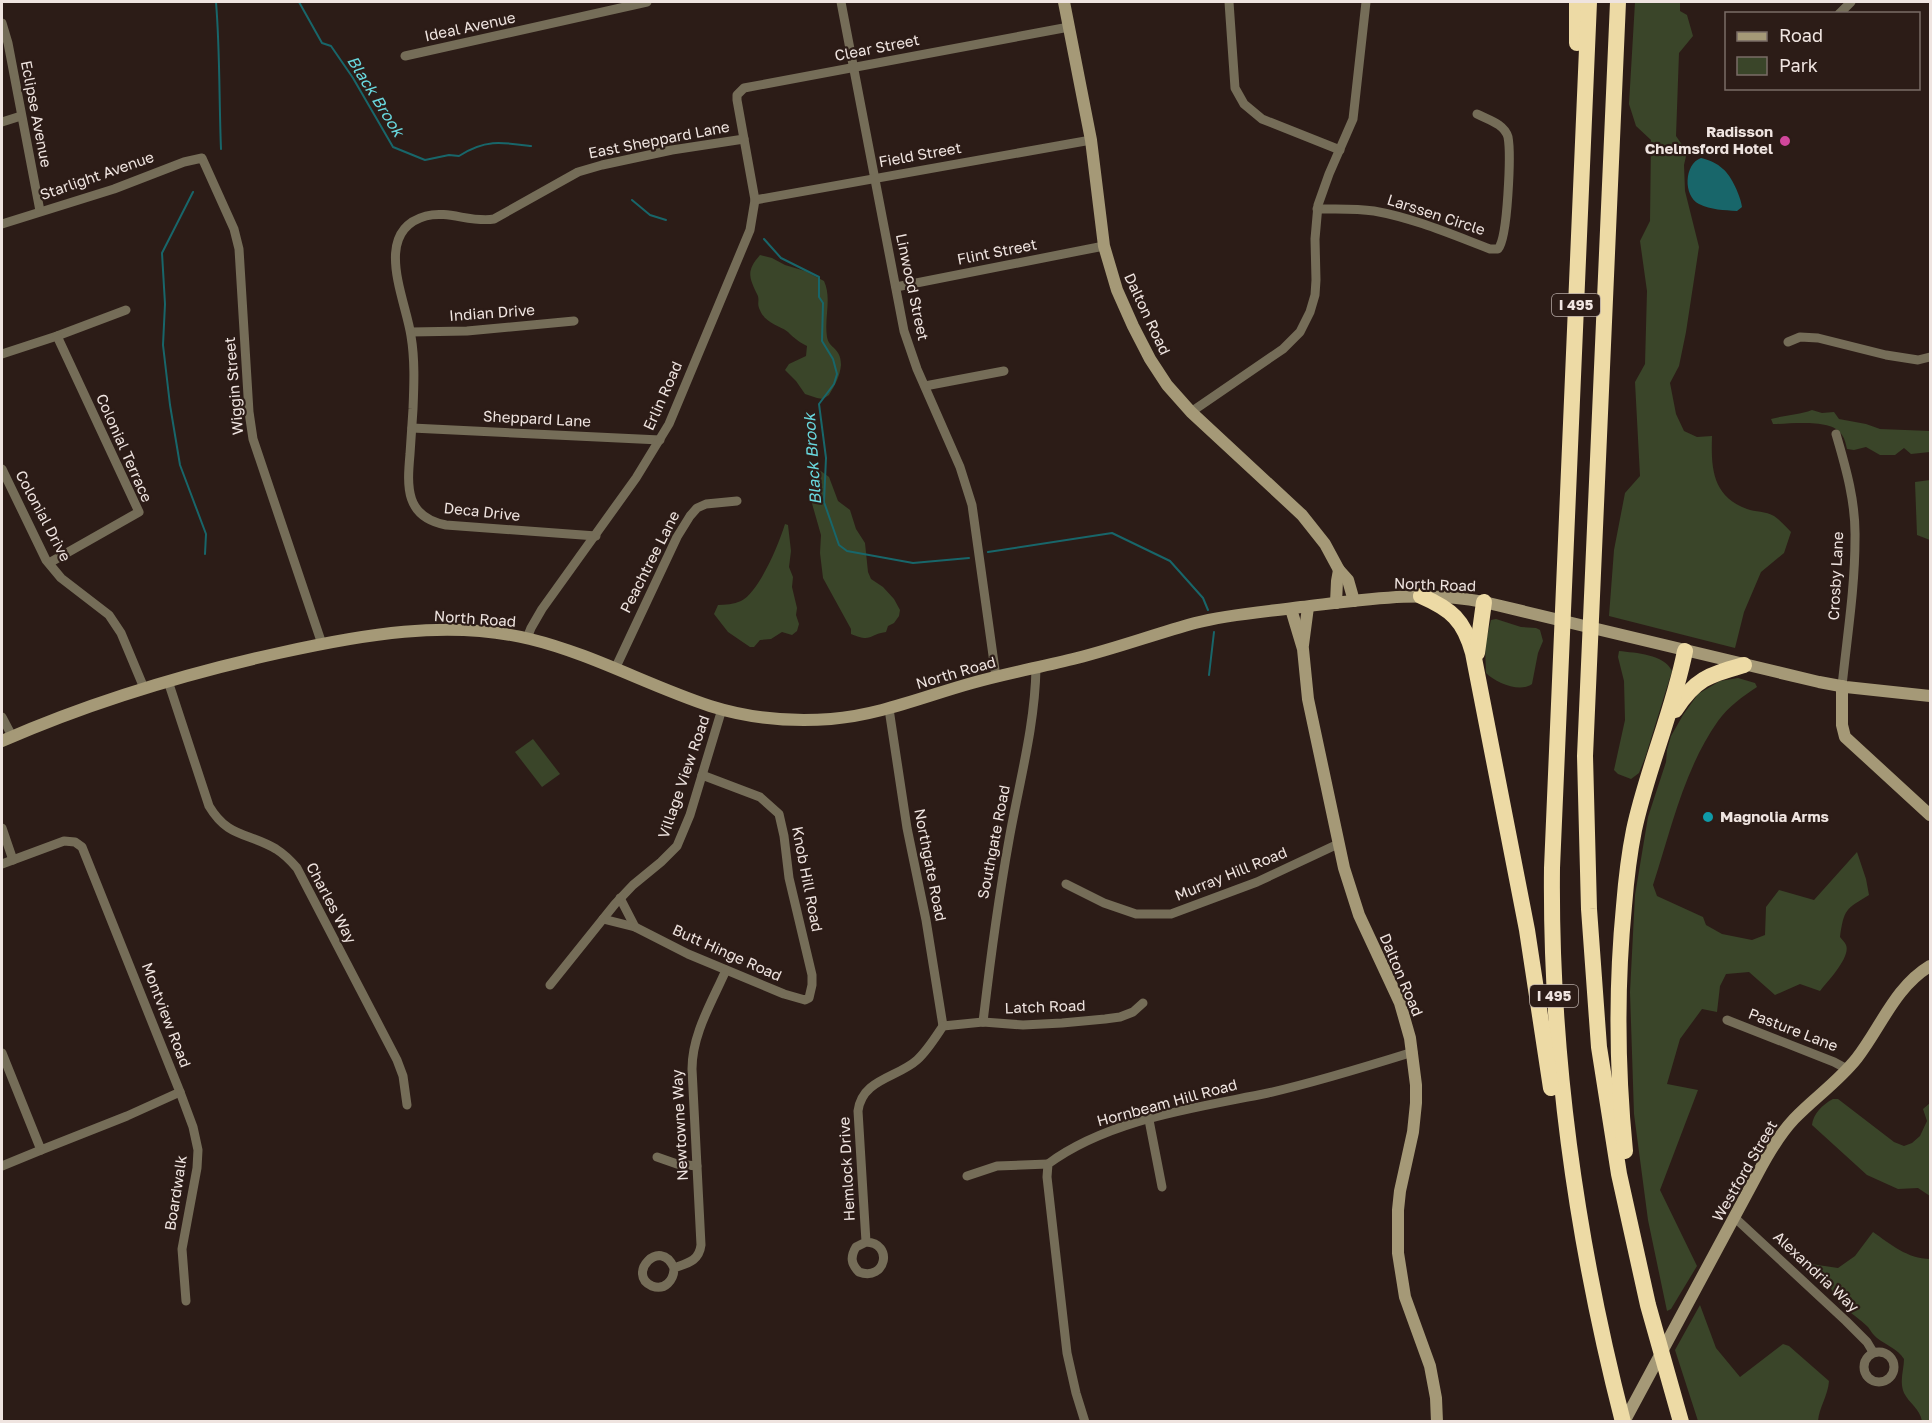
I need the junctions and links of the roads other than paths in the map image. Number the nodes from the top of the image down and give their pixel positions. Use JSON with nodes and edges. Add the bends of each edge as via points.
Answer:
{"nodes":[{"id":1,"x":647,"y":2,"type":"edge"},
{"id":2,"x":841,"y":2,"type":"edge"},
{"id":3,"x":1064,"y":2,"type":"edge"},
{"id":4,"x":1229,"y":2,"type":"edge"},
{"id":5,"x":1366,"y":2,"type":"edge"},
{"id":6,"x":1577,"y":2,"type":"edge"},
{"id":7,"x":1589,"y":2,"type":"edge"},
{"id":8,"x":1618,"y":2,"type":"edge"},
{"id":9,"x":2,"y":23,"type":"edge"},
{"id":10,"x":1069,"y":27,"type":"junction"},
{"id":11,"x":405,"y":56,"type":"dead end"},
{"id":12,"x":853,"y":69,"type":"junction"},
{"id":13,"x":1477,"y":114,"type":"dead end"},
{"id":14,"x":21,"y":116,"type":"junction"},
{"id":15,"x":2,"y":122,"type":"edge"},
{"id":16,"x":744,"y":139,"type":"junction"},
{"id":17,"x":1091,"y":140,"type":"junction"},
{"id":18,"x":1340,"y":150,"type":"junction"},
{"id":19,"x":202,"y":158,"type":"joint"},
{"id":20,"x":874,"y":179,"type":"junction"},
{"id":21,"x":755,"y":200,"type":"junction"},
{"id":22,"x":1317,"y":209,"type":"junction"},
{"id":23,"x":40,"y":211,"type":"junction"},
{"id":24,"x":2,"y":224,"type":"edge"},
{"id":25,"x":1579,"y":230,"type":"junction"},
{"id":26,"x":1104,"y":246,"type":"junction"},
{"id":27,"x":896,"y":287,"type":"junction"},
{"id":28,"x":126,"y":310,"type":"dead end"},
{"id":29,"x":574,"y":321,"type":"dead end"},
{"id":30,"x":411,"y":332,"type":"junction"},
{"id":31,"x":57,"y":336,"type":"junction"},
{"id":32,"x":1788,"y":342,"type":"dead end"},
{"id":33,"x":2,"y":354,"type":"edge"},
{"id":34,"x":1930,"y":357,"type":"edge"},
{"id":35,"x":1004,"y":371,"type":"dead end"},
{"id":36,"x":925,"y":386,"type":"junction"},
{"id":37,"x":1191,"y":412,"type":"junction"},
{"id":38,"x":412,"y":428,"type":"junction"},
{"id":39,"x":1836,"y":434,"type":"dead end"},
{"id":40,"x":660,"y":440,"type":"junction"},
{"id":41,"x":2,"y":469,"type":"edge"},
{"id":42,"x":737,"y":501,"type":"dead end"},
{"id":43,"x":596,"y":536,"type":"junction"},
{"id":44,"x":49,"y":563,"type":"junction"},
{"id":45,"x":1339,"y":570,"type":"junction"},
{"id":46,"x":1421,"y":596,"type":"junction"},
{"id":47,"x":1354,"y":601,"type":"junction"},
{"id":48,"x":1484,"y":602,"type":"junction"},
{"id":49,"x":1336,"y":603,"type":"junction"},
{"id":50,"x":1308,"y":607,"type":"junction"},
{"id":51,"x":1291,"y":609,"type":"junction"},
{"id":52,"x":527,"y":638,"type":"junction"},
{"id":53,"x":322,"y":644,"type":"junction"},
{"id":54,"x":1303,"y":650,"type":"junction"},
{"id":55,"x":1685,"y":651,"type":"junction"},
{"id":56,"x":1744,"y":665,"type":"junction"},
{"id":57,"x":1036,"y":668,"type":"junction"},
{"id":58,"x":615,"y":669,"type":"junction"},
{"id":59,"x":1477,"y":669,"type":"junction"},
{"id":60,"x":996,"y":677,"type":"junction"},
{"id":61,"x":168,"y":681,"type":"junction"},
{"id":62,"x":1842,"y":686,"type":"junction"},
{"id":63,"x":144,"y":688,"type":"junction"},
{"id":64,"x":1930,"y":696,"type":"edge"},
{"id":65,"x":722,"y":709,"type":"junction"},
{"id":66,"x":889,"y":709,"type":"junction"},
{"id":67,"x":2,"y":717,"type":"edge"},
{"id":68,"x":7,"y":738,"type":"edge"},
{"id":69,"x":1660,"y":743,"type":"junction"},
{"id":70,"x":702,"y":775,"type":"junction"},
{"id":71,"x":1930,"y":815,"type":"edge"},
{"id":72,"x":2,"y":828,"type":"edge"},
{"id":73,"x":1338,"y":844,"type":"junction"},
{"id":74,"x":13,"y":860,"type":"junction"},
{"id":75,"x":2,"y":864,"type":"edge"},
{"id":76,"x":1066,"y":884,"type":"dead end"},
{"id":77,"x":620,"y":898,"type":"junction"},
{"id":78,"x":603,"y":919,"type":"junction"},
{"id":79,"x":635,"y":927,"type":"junction"},
{"id":80,"x":1930,"y":966,"type":"edge"},
{"id":81,"x":726,"y":970,"type":"junction"},
{"id":82,"x":550,"y":986,"type":"dead end"},
{"id":83,"x":808,"y":999,"type":"joint"},
{"id":84,"x":1143,"y":1003,"type":"dead end"},
{"id":85,"x":1727,"y":1020,"type":"dead end"},
{"id":86,"x":983,"y":1022,"type":"junction"},
{"id":87,"x":943,"y":1026,"type":"junction"},
{"id":88,"x":1413,"y":1052,"type":"junction"},
{"id":89,"x":2,"y":1053,"type":"edge"},
{"id":90,"x":1847,"y":1069,"type":"junction"},
{"id":91,"x":180,"y":1092,"type":"junction"},
{"id":92,"x":407,"y":1105,"type":"dead end"},
{"id":93,"x":1149,"y":1120,"type":"junction"},
{"id":94,"x":41,"y":1150,"type":"junction"},
{"id":95,"x":657,"y":1157,"type":"dead end"},
{"id":96,"x":1048,"y":1164,"type":"junction"},
{"id":97,"x":2,"y":1166,"type":"edge"},
{"id":98,"x":697,"y":1166,"type":"junction"},
{"id":99,"x":967,"y":1176,"type":"dead end"},
{"id":100,"x":1162,"y":1187,"type":"dead end"},
{"id":101,"x":1734,"y":1217,"type":"junction"},
{"id":102,"x":866,"y":1242,"type":"dead end"},
{"id":103,"x":1582,"y":1243,"type":"junction"},
{"id":104,"x":1636,"y":1254,"type":"junction"},
{"id":105,"x":674,"y":1268,"type":"dead end"},
{"id":106,"x":186,"y":1301,"type":"dead end"},
{"id":107,"x":1873,"y":1352,"type":"dead end"},
{"id":108,"x":1085,"y":1422,"type":"edge"},
{"id":109,"x":1437,"y":1422,"type":"edge"},
{"id":110,"x":1624,"y":1422,"type":"edge"},
{"id":111,"x":1681,"y":1422,"type":"edge"}],
"edges":[{"from":1,"to":11,"type":"street","name":"Ideal Avenue"},
{"from":2,"to":12,"type":"street","name":"Linwood Street"},
{"from":3,"to":10,"type":"main road","name":"Dalton Road"},
{"from":4,"to":18,"type":"street","via":[[1235,88],[1244,104],[1262,119]]},
{"from":5,"to":18,"type":"street","via":[[1355,109]]},
{"from":6,"to":25,"type":"highway"},
{"from":7,"to":25,"type":"highway","number":"I 495"},
{"from":8,"to":104,"type":"highway","number":"I 495","via":[[1585,756],[1591,959],[1599,1047]]},
{"from":9,"to":14,"type":"street","name":"Eclipse Avenue"},
{"from":10,"to":12,"type":"street","name":"Clear Street"},
{"from":10,"to":17,"type":"main road","name":"Dalton Road"},
{"from":12,"to":16,"type":"street","name":"Clear Street","via":[[742,89],[736,100]]},
{"from":12,"to":20,"type":"street","name":"Linwood Street"},
{"from":13,"to":22,"type":"street","name":"Larssen Circle","via":[[1501,126],[1509,136],[1506,217],[1503,242],[1498,249],[1384,213]]},
{"from":14,"to":15,"type":"street"},
{"from":14,"to":23,"type":"street","name":"Eclipse Avenue"},
{"from":16,"to":21,"type":"street","name":"Erlin Road"},
{"from":16,"to":30,"type":"street","name":"East Sheppard Lane","via":[[672,150],[578,172],[494,219],[436,214],[413,221],[398,241],[394,260]]},
{"from":17,"to":20,"type":"street","name":"Field Street"},
{"from":17,"to":26,"type":"main road","name":"Dalton Road"},
{"from":18,"to":22,"type":"street"},
{"from":19,"to":23,"type":"street","name":"Starlight Avenue"},
{"from":19,"to":53,"type":"street","name":"Wiggin Street","via":[[239,249],[253,439]]},
{"from":20,"to":21,"type":"street","name":"Field Street"},
{"from":20,"to":27,"type":"street","name":"Linwood Street"},
{"from":21,"to":40,"type":"street","name":"Erlin Road","via":[[746,241]]},
{"from":22,"to":37,"type":"street","via":[[1315,295],[1300,332],[1283,349]]},
{"from":23,"to":24,"type":"street","name":"Starlight Avenue"},
{"from":25,"to":103,"type":"highway","number":"I 495","via":[[1551,901],[1559,1070]]},
{"from":26,"to":27,"type":"street","name":"Flint Street"},
{"from":26,"to":37,"type":"main road","name":"Dalton Road","via":[[1117,290],[1150,359]]},
{"from":27,"to":36,"type":"street","name":"Linwood Street","via":[[908,345]]},
{"from":28,"to":31,"type":"street"},
{"from":29,"to":30,"type":"street","name":"Indian Drive"},
{"from":30,"to":38,"type":"street","name":"East Sheppard Lane"},
{"from":31,"to":33,"type":"street"},
{"from":31,"to":44,"type":"street","name":"Colonial Terrace","via":[[139,512]]},
{"from":32,"to":34,"type":"street","via":[[1800,337],[1818,338],[1886,355],[1918,360]]},
{"from":35,"to":36,"type":"street"},
{"from":36,"to":60,"type":"street","name":"Linwood Street","via":[[972,505]]},
{"from":37,"to":45,"type":"main road","name":"Dalton Road","via":[[1302,515]]},
{"from":38,"to":40,"type":"street","name":"Sheppard Lane"},
{"from":38,"to":43,"type":"street","name":"Deca Drive","via":[[408,488],[416,508],[427,518],[446,525]]},
{"from":39,"to":62,"type":"street","name":"Crosby Lane","via":[[1848,474],[1856,537]]},
{"from":40,"to":43,"type":"street","name":"Erlin Road"},
{"from":41,"to":44,"type":"street","name":"Colonial Drive"},
{"from":42,"to":58,"type":"street","name":"Peachtree Lane","via":[[706,504],[690,516]]},
{"from":43,"to":52,"type":"street","name":"Erlin Road","via":[[542,609]]},
{"from":44,"to":63,"type":"street","name":"Colonial Drive","via":[[61,578],[110,615]]},
{"from":45,"to":47,"type":"main road","name":"Dalton Road","via":[[1348,580]]},
{"from":45,"to":49,"type":"main road"},
{"from":46,"to":47,"type":"main road","name":"North Road"},
{"from":46,"to":48,"type":"main road","name":"North Road"},
{"from":46,"to":59,"type":"highway","via":[[1458,619],[1469,637]]},
{"from":47,"to":49,"type":"main road","name":"North Road"},
{"from":48,"to":55,"type":"main road","name":"North Road"},
{"from":48,"to":59,"type":"highway"},
{"from":49,"to":50,"type":"main road","name":"North Road"},
{"from":50,"to":51,"type":"main road","name":"North Road"},
{"from":50,"to":54,"type":"main road","name":"Dalton Road"},
{"from":51,"to":54,"type":"main road","name":"Dalton Road"},
{"from":51,"to":57,"type":"main road","name":"North Road","via":[[1196,623]]},
{"from":52,"to":53,"type":"main road","name":"North Road","via":[[435,630],[376,634]]},
{"from":52,"to":58,"type":"main road","name":"North Road"},
{"from":53,"to":61,"type":"main road","name":"North Road"},
{"from":54,"to":73,"type":"main road","name":"Dalton Road","via":[[1308,699]]},
{"from":55,"to":56,"type":"main road","name":"North Road"},
{"from":55,"to":69,"type":"highway"},
{"from":56,"to":62,"type":"main road","name":"North Road"},
{"from":56,"to":69,"type":"highway","via":[[1695,685],[1675,711]]},
{"from":57,"to":60,"type":"main road","name":"North Road"},
{"from":57,"to":86,"type":"street","name":"Southgate Road"},
{"from":58,"to":65,"type":"main road","name":"North Road"},
{"from":59,"to":103,"type":"highway","via":[[1525,920],[1563,1166]]},
{"from":60,"to":66,"type":"main road","name":"North Road"},
{"from":61,"to":63,"type":"main road","name":"North Road"},
{"from":61,"to":92,"type":"street","name":"Charles Way","via":[[208,806],[226,827],[273,848],[297,868],[397,1059]]},
{"from":62,"to":64,"type":"main road","name":"North Road"},
{"from":62,"to":71,"type":"main road","via":[[1845,737]]},
{"from":63,"to":68,"type":"main road","name":"North Road"},
{"from":65,"to":66,"type":"main road","name":"North Road","via":[[807,720]]},
{"from":65,"to":70,"type":"street","name":"Village View Road"},
{"from":66,"to":87,"type":"street","name":"Northgate Road"},
{"from":67,"to":68,"type":"street"},
{"from":69,"to":104,"type":"highway","via":[[1633,833],[1620,965],[1620,1090]]},
{"from":70,"to":77,"type":"street","name":"Village View Road","via":[[677,846]]},
{"from":70,"to":83,"type":"street","name":"Knob Hill Road","via":[[754,794],[779,814],[789,878],[812,975]]},
{"from":72,"to":74,"type":"street"},
{"from":73,"to":76,"type":"street","name":"Murray Hill Road","via":[[1257,882],[1171,914],[1136,914]]},
{"from":73,"to":88,"type":"main road","name":"Dalton Road","via":[[1359,915],[1404,1012]]},
{"from":74,"to":75,"type":"street","name":"Montview Road"},
{"from":74,"to":91,"type":"street","name":"Montview Road","via":[[64,841],[75,842],[84,849]]},
{"from":77,"to":78,"type":"street","name":"Village View Road"},
{"from":77,"to":79,"type":"street"},
{"from":78,"to":79,"type":"street","name":"Butt Hinge Road"},
{"from":78,"to":82,"type":"street","name":"Village View Road"},
{"from":79,"to":81,"type":"street","name":"Butt Hinge Road"},
{"from":80,"to":90,"type":"main road","name":"Westford Street","via":[[1903,990]]},
{"from":81,"to":83,"type":"street","name":"Butt Hinge Road"},
{"from":81,"to":98,"type":"street","name":"Newtowne Way","via":[[693,1051]]},
{"from":84,"to":86,"type":"street","name":"Latch Road","via":[[1133,1012],[1105,1019],[1023,1025]]},
{"from":85,"to":90,"type":"street","name":"Pasture Lane"},
{"from":86,"to":87,"type":"street","name":"Latch Road"},
{"from":87,"to":102,"type":"street","name":"Hemlock Drive","via":[[917,1060],[876,1083],[861,1098],[858,1111]]},
{"from":88,"to":93,"type":"street","name":"Hornbeam Hill Road","via":[[1320,1081]]},
{"from":88,"to":109,"type":"main road","name":"Dalton Road","via":[[1416,1103],[1400,1191],[1398,1252],[1405,1297],[1430,1366]]},
{"from":89,"to":94,"type":"street"},
{"from":90,"to":101,"type":"main road","name":"Westford Street","via":[[1781,1134]]},
{"from":91,"to":94,"type":"street","name":"Montview Road"},
{"from":91,"to":106,"type":"street","name":"Boardwalk","via":[[198,1150],[182,1249]]},
{"from":93,"to":96,"type":"street","name":"Hornbeam Hill Road","via":[[1084,1141]]},
{"from":93,"to":100,"type":"street"},
{"from":94,"to":97,"type":"street","name":"Montview Road"},
{"from":95,"to":98,"type":"street"},
{"from":96,"to":99,"type":"street","via":[[997,1166]]},
{"from":96,"to":108,"type":"street","via":[[1067,1353]]},
{"from":98,"to":105,"type":"street","name":"Newtowne Way","via":[[700,1252],[693,1261]]},
{"from":101,"to":107,"type":"street","name":"Alexandria Way","via":[[1868,1342]]},
{"from":101,"to":110,"type":"main road","name":"Westford Street"},
{"from":103,"to":110,"type":"highway","number":"I 495"},
{"from":104,"to":111,"type":"highway","number":"I 495"}]}
